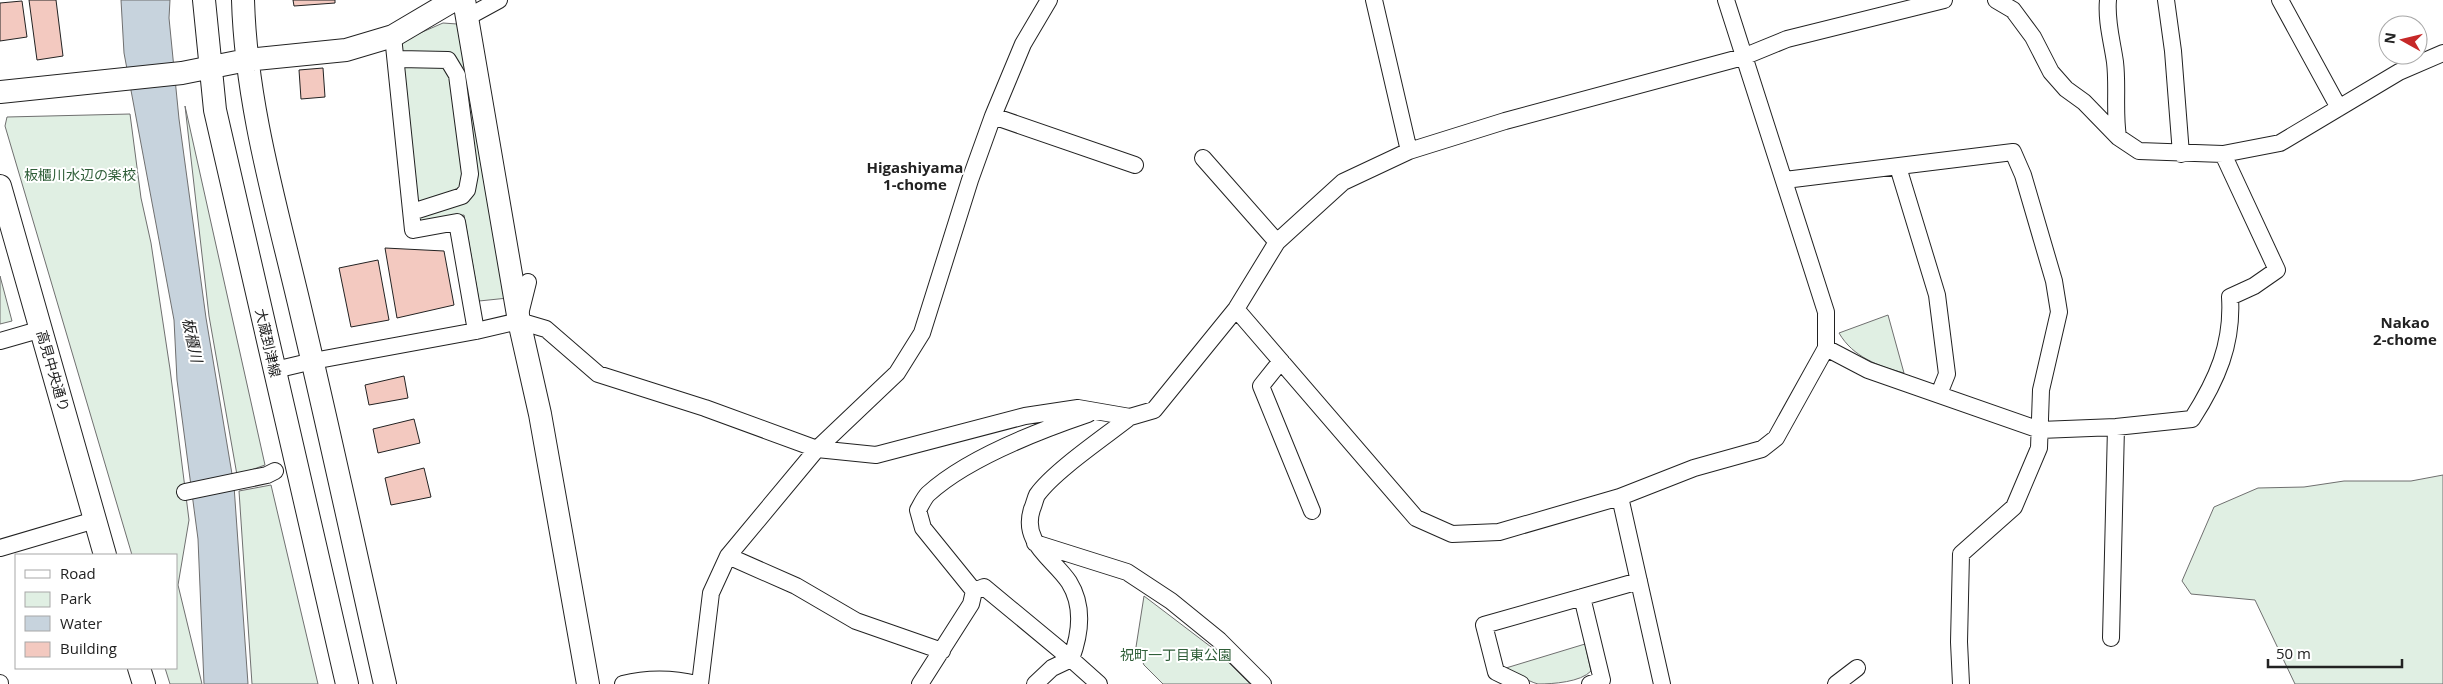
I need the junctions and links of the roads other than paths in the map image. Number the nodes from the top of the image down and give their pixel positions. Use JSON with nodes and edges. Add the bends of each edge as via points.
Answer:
{"nodes":[{"id":1,"x":204,"y":0,"type":"edge"},
{"id":2,"x":243,"y":0,"type":"edge"},
{"id":3,"x":499,"y":0,"type":"edge"},
{"id":4,"x":1048,"y":0,"type":"edge"},
{"id":5,"x":1374,"y":0,"type":"edge"},
{"id":6,"x":1726,"y":0,"type":"edge"},
{"id":7,"x":1944,"y":0,"type":"edge"},
{"id":8,"x":1996,"y":0,"type":"edge"},
{"id":9,"x":2108,"y":0,"type":"edge"},
{"id":10,"x":2166,"y":0,"type":"edge"},
{"id":11,"x":2280,"y":0,"type":"edge"},
{"id":12,"x":2016,"y":5,"type":"edge"},
{"id":13,"x":462,"y":6,"type":"edge"},
{"id":14,"x":393,"y":36,"type":"junction"},
{"id":15,"x":2443,"y":53,"type":"edge"},
{"id":16,"x":462,"y":55,"type":"dead end"},
{"id":17,"x":1743,"y":57,"type":"junction"},
{"id":18,"x":437,"y":58,"type":"junction"},
{"id":19,"x":399,"y":59,"type":"dead end"},
{"id":20,"x":247,"y":60,"type":"junction"},
{"id":21,"x":209,"y":68,"type":"junction"},
{"id":22,"x":0,"y":92,"type":"edge"},
{"id":23,"x":2339,"y":108,"type":"junction"},
{"id":24,"x":993,"y":116,"type":"junction"},
{"id":25,"x":2118,"y":137,"type":"junction"},
{"id":26,"x":1409,"y":150,"type":"junction"},
{"id":27,"x":2181,"y":154,"type":"junction"},
{"id":28,"x":2223,"y":154,"type":"junction"},
{"id":29,"x":1203,"y":158,"type":"dead end"},
{"id":30,"x":1136,"y":165,"type":"dead end"},
{"id":31,"x":1898,"y":167,"type":"junction"},
{"id":32,"x":1785,"y":180,"type":"junction"},
{"id":33,"x":0,"y":186,"type":"edge"},
{"id":34,"x":414,"y":211,"type":"dead end"},
{"id":35,"x":1277,"y":242,"type":"junction"},
{"id":36,"x":528,"y":282,"type":"dead end"},
{"id":37,"x":1236,"y":309,"type":"junction"},
{"id":38,"x":519,"y":321,"type":"junction"},
{"id":39,"x":42,"y":329,"type":"junction"},
{"id":40,"x":476,"y":331,"type":"junction"},
{"id":41,"x":0,"y":341,"type":"edge"},
{"id":42,"x":1826,"y":348,"type":"junction"},
{"id":43,"x":312,"y":361,"type":"junction"},
{"id":44,"x":1281,"y":361,"type":"junction"},
{"id":45,"x":274,"y":370,"type":"junction"},
{"id":46,"x":1939,"y":394,"type":"junction"},
{"id":47,"x":1095,"y":411,"type":"junction"},
{"id":48,"x":1130,"y":417,"type":"junction"},
{"id":49,"x":2116,"y":427,"type":"junction"},
{"id":50,"x":2040,"y":430,"type":"junction"},
{"id":51,"x":817,"y":449,"type":"junction"},
{"id":52,"x":271,"y":473,"type":"dead end"},
{"id":53,"x":185,"y":492,"type":"dead end"},
{"id":54,"x":1620,"y":497,"type":"junction"},
{"id":55,"x":1312,"y":511,"type":"dead end"},
{"id":56,"x":95,"y":520,"type":"junction"},
{"id":57,"x":1035,"y":543,"type":"junction"},
{"id":58,"x":0,"y":548,"type":"edge"},
{"id":59,"x":106,"y":554,"type":"edge"},
{"id":60,"x":728,"y":556,"type":"junction"},
{"id":61,"x":1639,"y":581,"type":"junction"},
{"id":62,"x":974,"y":591,"type":"junction"},
{"id":63,"x":1582,"y":597,"type":"junction"},
{"id":64,"x":2111,"y":638,"type":"dead end"},
{"id":65,"x":942,"y":651,"type":"junction"},
{"id":66,"x":1071,"y":659,"type":"junction"},
{"id":67,"x":1857,"y":668,"type":"dead end"},
{"id":68,"x":139,"y":669,"type":"edge"},
{"id":69,"x":144,"y":684,"type":"edge"},
{"id":70,"x":346,"y":684,"type":"edge"},
{"id":71,"x":385,"y":684,"type":"edge"},
{"id":72,"x":588,"y":684,"type":"edge"},
{"id":73,"x":623,"y":684,"type":"edge"},
{"id":74,"x":696,"y":684,"type":"edge"},
{"id":75,"x":700,"y":684,"type":"edge"},
{"id":76,"x":920,"y":684,"type":"edge"},
{"id":77,"x":1035,"y":684,"type":"edge"},
{"id":78,"x":1099,"y":684,"type":"edge"},
{"id":79,"x":1263,"y":684,"type":"edge"},
{"id":80,"x":1521,"y":684,"type":"edge"},
{"id":81,"x":1590,"y":684,"type":"edge"},
{"id":82,"x":1662,"y":684,"type":"edge"},
{"id":83,"x":1836,"y":684,"type":"edge"},
{"id":84,"x":1961,"y":684,"type":"edge"}],
"edges":[{"from":1,"to":21,"type":"street","name":"大蔵到津線"},
{"from":2,"to":20,"type":"street"},
{"from":3,"to":13,"type":"street"},
{"from":4,"to":24,"type":"street","via":[[1023,44]]},
{"from":5,"to":26,"type":"street"},
{"from":6,"to":17,"type":"street"},
{"from":7,"to":17,"type":"street","via":[[1787,39]]},
{"from":8,"to":12,"type":"street"},
{"from":9,"to":25,"type":"street"},
{"from":10,"to":27,"type":"street","via":[[2174,51]]},
{"from":11,"to":23,"type":"street"},
{"from":12,"to":25,"type":"street","via":[[2051,72]]},
{"from":13,"to":14,"type":"street"},
{"from":13,"to":38,"type":"street"},
{"from":14,"to":20,"type":"street","via":[[346,50]]},
{"from":14,"to":40,"type":"street","via":[[413,230],[457,222]]},
{"from":15,"to":23,"type":"street","via":[[2399,72]]},
{"from":16,"to":18,"type":"street"},
{"from":17,"to":26,"type":"street"},
{"from":17,"to":32,"type":"street"},
{"from":18,"to":19,"type":"street"},
{"from":18,"to":34,"type":"street","via":[[448,60],[457,75],[470,174],[462,196]]},
{"from":20,"to":21,"type":"street"},
{"from":20,"to":43,"type":"street","via":[[258,128]]},
{"from":21,"to":22,"type":"street"},
{"from":21,"to":45,"type":"street","name":"大蔵到津線","via":[[215,110]]},
{"from":23,"to":28,"type":"street","via":[[2280,143]]},
{"from":24,"to":30,"type":"street"},
{"from":24,"to":51,"type":"street","via":[[922,333],[896,373]]},
{"from":25,"to":27,"type":"street","via":[[2139,151]]},
{"from":26,"to":35,"type":"street","via":[[1343,182]]},
{"from":27,"to":28,"type":"street"},
{"from":28,"to":49,"type":"street","via":[[2277,270],[2230,297],[2232,322],[2225,354],[2208,395],[2192,419]]},
{"from":29,"to":35,"type":"street"},
{"from":31,"to":32,"type":"street"},
{"from":31,"to":46,"type":"street","via":[[1937,295],[1947,374]]},
{"from":31,"to":50,"type":"street","via":[[2013,152],[2024,175],[2054,282],[2059,312],[2041,390]]},
{"from":32,"to":42,"type":"street","via":[[1826,312]]},
{"from":33,"to":39,"type":"street","name":"高見中央通り"},
{"from":35,"to":37,"type":"street"},
{"from":36,"to":38,"type":"street"},
{"from":37,"to":44,"type":"street"},
{"from":37,"to":48,"type":"street","via":[[1154,410]]},
{"from":38,"to":40,"type":"street"},
{"from":38,"to":51,"type":"street","via":[[546,329],[598,374],[705,408]]},
{"from":38,"to":72,"type":"street","via":[[542,423]]},
{"from":39,"to":41,"type":"street"},
{"from":39,"to":56,"type":"street","name":"高見中央通り"},
{"from":40,"to":43,"type":"street"},
{"from":42,"to":46,"type":"street","via":[[1868,370]]},
{"from":42,"to":54,"type":"street","via":[[1776,438],[1762,448],[1694,468]]},
{"from":43,"to":45,"type":"street"},
{"from":43,"to":71,"type":"street"},
{"from":44,"to":54,"type":"street","via":[[1416,518],[1452,534],[1499,532]]},
{"from":44,"to":55,"type":"street","via":[[1261,386]]},
{"from":45,"to":70,"type":"street","name":"大蔵到津線"},
{"from":46,"to":50,"type":"street"},
{"from":47,"to":48,"type":"street"},
{"from":47,"to":51,"type":"street","via":[[1078,408],[1025,416],[876,455]]},
{"from":47,"to":62,"type":"street","via":[[997,452],[955,474],[927,496],[918,510],[922,528]]},
{"from":48,"to":57,"type":"street","via":[[1063,469],[1037,495],[1029,520]]},
{"from":49,"to":50,"type":"street"},
{"from":49,"to":64,"type":"street"},
{"from":50,"to":84,"type":"street","via":[[2039,448],[2014,507],[1961,554]]},
{"from":51,"to":60,"type":"street"},
{"from":52,"to":53,"type":"street"},
{"from":54,"to":61,"type":"street"},
{"from":56,"to":58,"type":"street"},
{"from":56,"to":59,"type":"street","name":"高見中央通り"},
{"from":57,"to":66,"type":"street","via":[[1070,583],[1079,610],[1079,637]]},
{"from":57,"to":79,"type":"street","via":[[1127,572],[1171,601],[1219,640]]},
{"from":60,"to":65,"type":"street","via":[[796,586],[856,621]]},
{"from":60,"to":75,"type":"street","via":[[711,592]]},
{"from":61,"to":63,"type":"street"},
{"from":61,"to":82,"type":"street"},
{"from":62,"to":65,"type":"street","via":[[971,604]]},
{"from":62,"to":66,"type":"street","via":[[984,587]]},
{"from":63,"to":80,"type":"street","via":[[1484,625],[1496,672]]},
{"from":63,"to":81,"type":"street","via":[[1602,680]]},
{"from":65,"to":76,"type":"street"},
{"from":66,"to":77,"type":"street","via":[[1052,668]]},
{"from":66,"to":78,"type":"street"},
{"from":67,"to":83,"type":"street"},
{"from":68,"to":69,"type":"street"},
{"from":73,"to":74,"type":"street","via":[[682,680]]}]}
